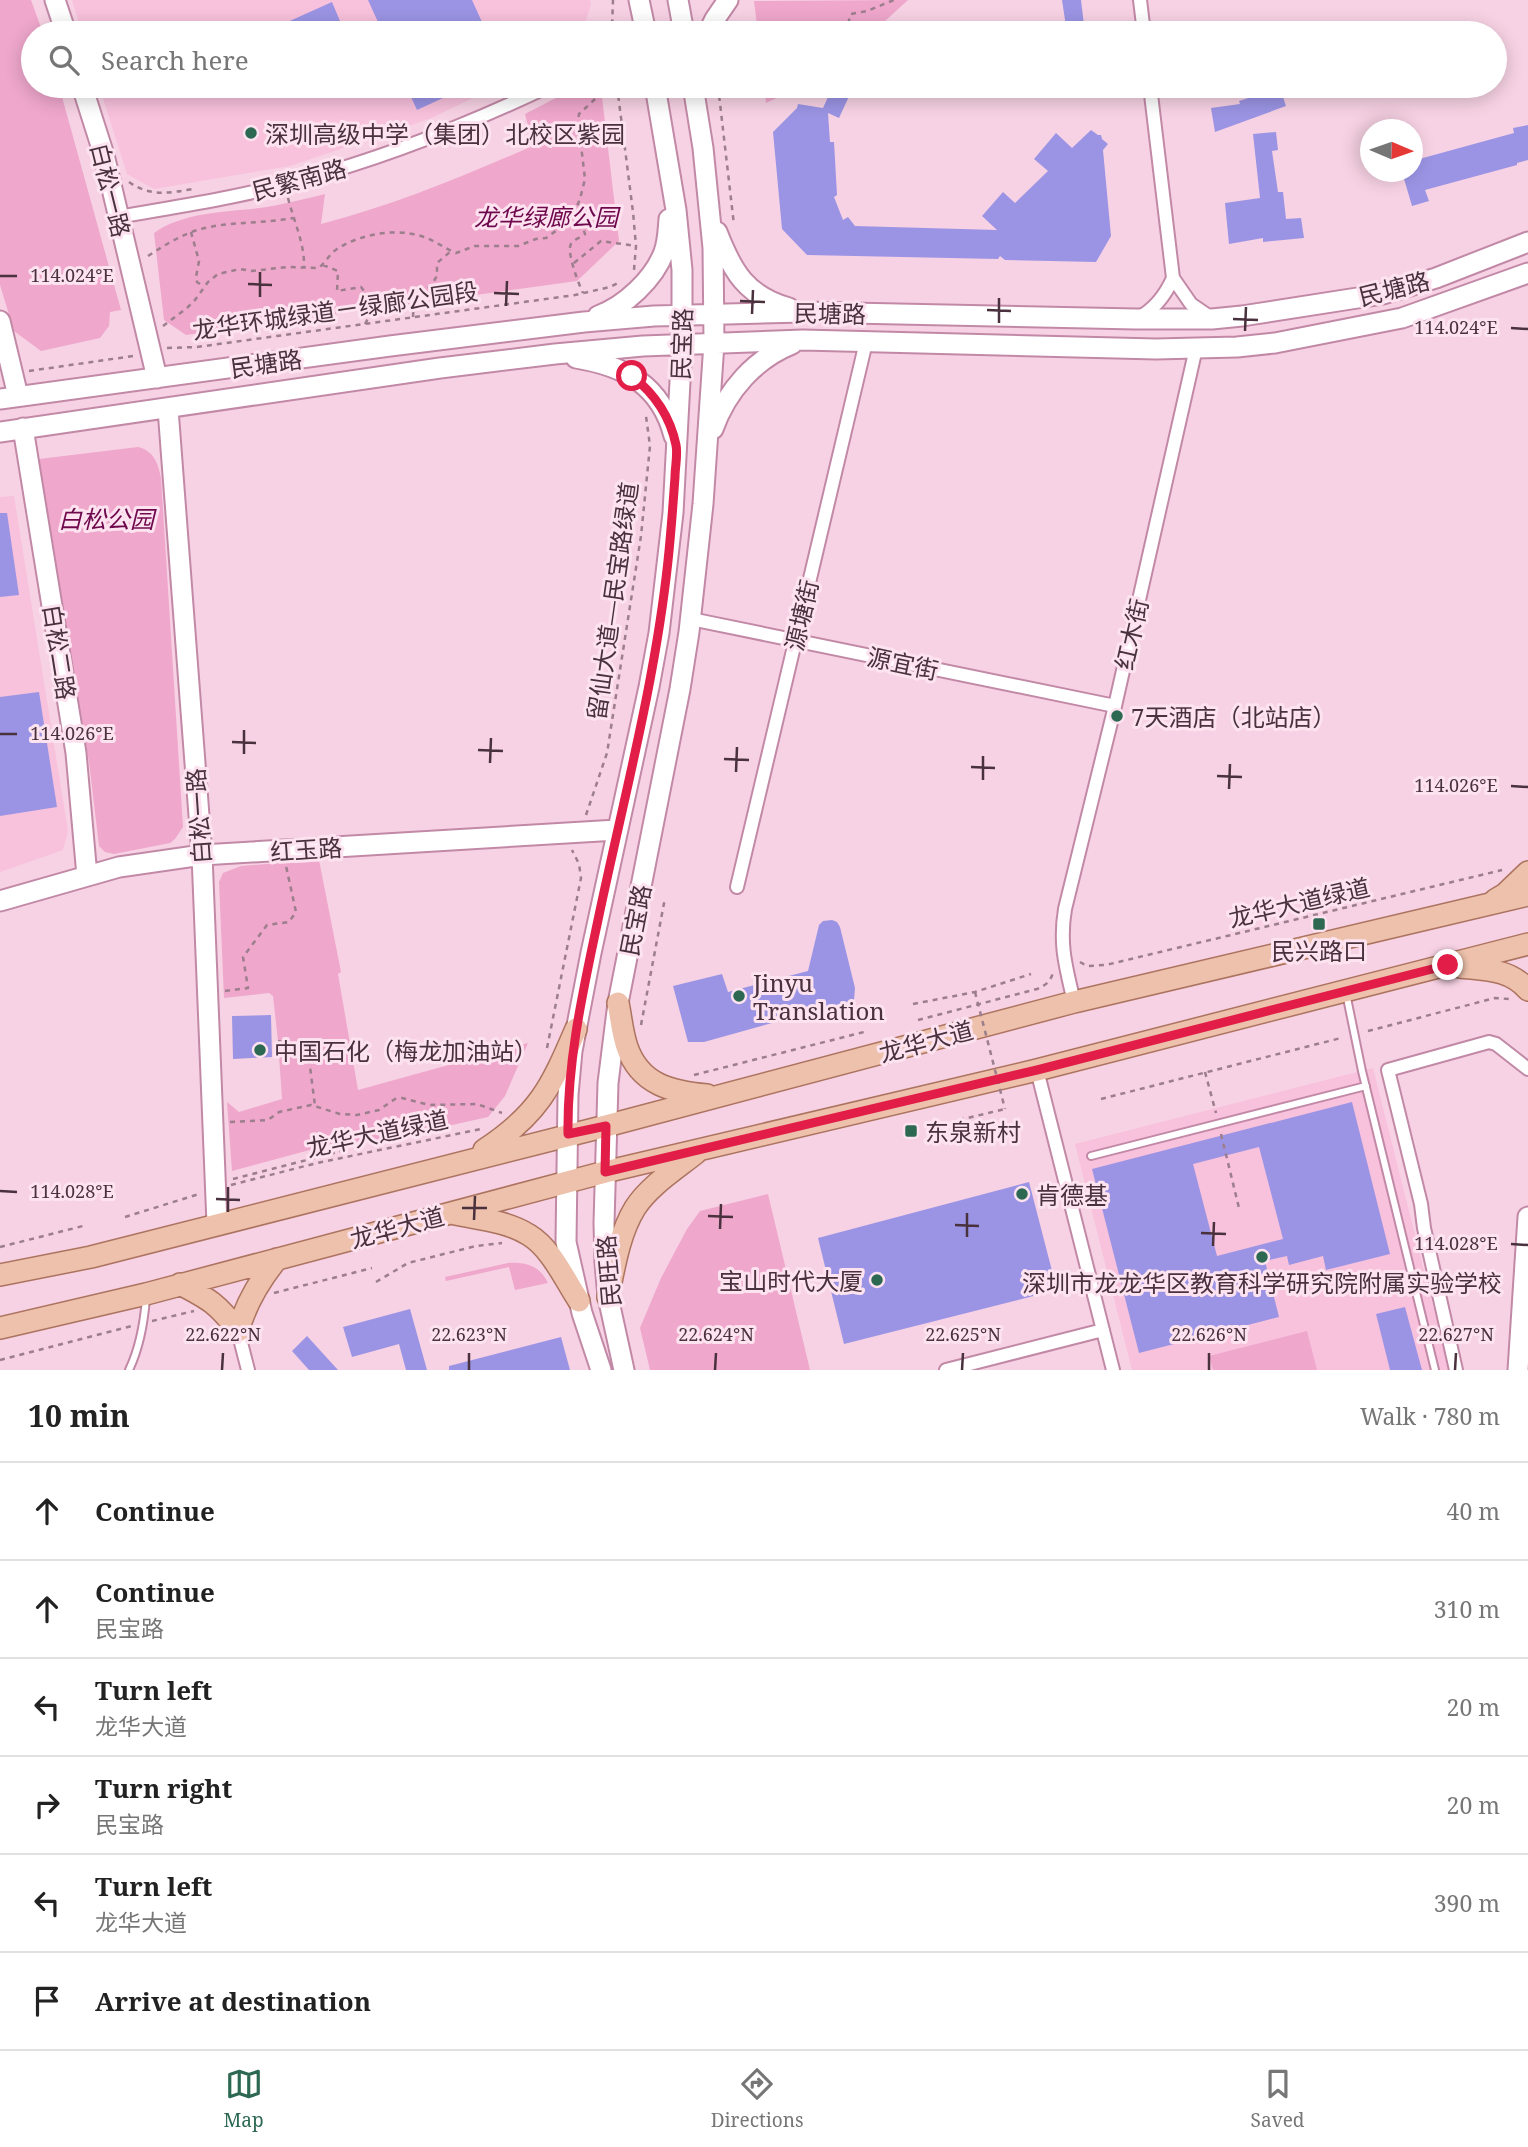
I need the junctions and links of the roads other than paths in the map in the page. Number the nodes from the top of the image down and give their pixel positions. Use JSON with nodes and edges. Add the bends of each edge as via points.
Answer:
{"nodes":[{"id":1,"x":55,"y":0,"type":"edge"},
{"id":2,"x":639,"y":0,"type":"edge"},
{"id":3,"x":678,"y":0,"type":"edge"},
{"id":4,"x":728,"y":0,"type":"edge"},
{"id":5,"x":1140,"y":0,"type":"edge"},
{"id":6,"x":62,"y":21,"type":"edge"},
{"id":7,"x":643,"y":21,"type":"edge"},
{"id":8,"x":682,"y":21,"type":"edge"},
{"id":9,"x":714,"y":21,"type":"edge"},
{"id":10,"x":1143,"y":21,"type":"edge"},
{"id":11,"x":86,"y":98,"type":"edge"},
{"id":12,"x":523,"y":98,"type":"edge"},
{"id":13,"x":657,"y":98,"type":"edge"},
{"id":14,"x":695,"y":98,"type":"edge"},
{"id":15,"x":1151,"y":98,"type":"edge"},
{"id":16,"x":672,"y":183,"type":"junction"},
{"id":17,"x":710,"y":214,"type":"junction"},
{"id":18,"x":119,"y":218,"type":"junction"},
{"id":19,"x":1528,"y":242,"type":"edge"},
{"id":20,"x":1528,"y":274,"type":"edge"},
{"id":21,"x":1173,"y":278,"type":"junction"},
{"id":22,"x":803,"y":312,"type":"junction"},
{"id":23,"x":683,"y":314,"type":"junction"},
{"id":24,"x":715,"y":314,"type":"junction"},
{"id":25,"x":1136,"y":319,"type":"junction"},
{"id":26,"x":1212,"y":319,"type":"junction"},
{"id":27,"x":0,"y":321,"type":"edge"},
{"id":28,"x":583,"y":322,"type":"junction"},
{"id":29,"x":803,"y":340,"type":"junction"},
{"id":30,"x":866,"y":342,"type":"junction"},
{"id":31,"x":714,"y":343,"type":"junction"},
{"id":32,"x":682,"y":344,"type":"junction"},
{"id":33,"x":1196,"y":348,"type":"junction"},
{"id":34,"x":555,"y":354,"type":"junction"},
{"id":35,"x":157,"y":378,"type":"junction"},
{"id":36,"x":9,"y":398,"type":"edge"},
{"id":37,"x":168,"y":409,"type":"junction"},
{"id":38,"x":23,"y":428,"type":"junction"},
{"id":39,"x":0,"y":432,"type":"edge"},
{"id":40,"x":707,"y":446,"type":"junction"},
{"id":41,"x":677,"y":449,"type":"junction"},
{"id":42,"x":691,"y":619,"type":"junction"},
{"id":43,"x":795,"y":640,"type":"junction"},
{"id":44,"x":1115,"y":706,"type":"junction"},
{"id":45,"x":617,"y":830,"type":"junction"},
{"id":46,"x":202,"y":855,"type":"junction"},
{"id":47,"x":1528,"y":872,"type":"edge"},
{"id":48,"x":87,"y":876,"type":"junction"},
{"id":49,"x":737,"y":887,"type":"dead end"},
{"id":50,"x":1528,"y":895,"type":"edge"},
{"id":51,"x":0,"y":901,"type":"edge"},
{"id":52,"x":1482,"y":906,"type":"junction"},
{"id":53,"x":1528,"y":944,"type":"edge"},
{"id":54,"x":1448,"y":965,"type":"junction"},
{"id":55,"x":1345,"y":991,"type":"junction"},
{"id":56,"x":1519,"y":994,"type":"edge"},
{"id":57,"x":1074,"y":1002,"type":"junction"},
{"id":58,"x":618,"y":1003,"type":"junction"},
{"id":59,"x":576,"y":1029,"type":"junction"},
{"id":60,"x":1528,"y":1069,"type":"edge"},
{"id":61,"x":1037,"y":1070,"type":"junction"},
{"id":62,"x":1366,"y":1086,"type":"junction"},
{"id":63,"x":720,"y":1096,"type":"junction"},
{"id":64,"x":606,"y":1126,"type":"junction"},
{"id":65,"x":568,"y":1134,"type":"junction"},
{"id":66,"x":701,"y":1149,"type":"junction"},
{"id":67,"x":1091,"y":1156,"type":"dead end"},
{"id":68,"x":471,"y":1159,"type":"junction"},
{"id":69,"x":605,"y":1172,"type":"junction"},
{"id":70,"x":567,"y":1181,"type":"junction"},
{"id":71,"x":449,"y":1213,"type":"junction"},
{"id":72,"x":1528,"y":1217,"type":"edge"},
{"id":73,"x":217,"y":1224,"type":"junction"},
{"id":74,"x":277,"y":1259,"type":"junction"},
{"id":75,"x":0,"y":1275,"type":"edge"},
{"id":76,"x":180,"y":1284,"type":"junction"},
{"id":77,"x":146,"y":1294,"type":"junction"},
{"id":78,"x":608,"y":1297,"type":"junction"},
{"id":79,"x":579,"y":1301,"type":"junction"},
{"id":80,"x":0,"y":1328,"type":"edge"},
{"id":81,"x":1103,"y":1330,"type":"junction"},
{"id":82,"x":238,"y":1331,"type":"junction"},
{"id":83,"x":129,"y":1370,"type":"edge"},
{"id":84,"x":248,"y":1370,"type":"edge"},
{"id":85,"x":601,"y":1370,"type":"edge"},
{"id":86,"x":624,"y":1370,"type":"edge"},
{"id":87,"x":946,"y":1370,"type":"edge"},
{"id":88,"x":1113,"y":1370,"type":"edge"},
{"id":89,"x":1435,"y":1370,"type":"edge"},
{"id":90,"x":1456,"y":1370,"type":"edge"},
{"id":91,"x":1518,"y":1370,"type":"edge"}],
"edges":[{"from":1,"to":6,"type":"main road"},
{"from":2,"to":7,"type":"main road"},
{"from":3,"to":8,"type":"main road"},
{"from":4,"to":9,"type":"main road"},
{"from":5,"to":10,"type":"street"},
{"from":11,"to":18,"type":"main road","name":"白松一路"},
{"from":12,"to":18,"type":"street","name":"民繁南路","via":[[460,127],[299,181]]},
{"from":13,"to":16,"type":"main road","name":"民宝路"},
{"from":14,"to":17,"type":"main road","name":"民宝路"},
{"from":15,"to":21,"type":"street"},
{"from":16,"to":23,"type":"main road","name":"民宝路"},
{"from":16,"to":28,"type":"main road","via":[[667,238],[654,270],[621,304]]},
{"from":17,"to":22,"type":"main road","via":[[723,249],[744,284],[762,299]]},
{"from":17,"to":24,"type":"main road","name":"民宝路"},
{"from":18,"to":35,"type":"main road","name":"白松一路"},
{"from":19,"to":26,"type":"main road","name":"民塘路","via":[[1383,294]]},
{"from":20,"to":33,"type":"main road","name":"民塘路","via":[[1402,318],[1275,343]]},
{"from":21,"to":25,"type":"street","via":[[1160,301]]},
{"from":21,"to":26,"type":"street","via":[[1191,304]]},
{"from":22,"to":24,"type":"main road","name":"民塘路"},
{"from":22,"to":25,"type":"main road","name":"民塘路"},
{"from":23,"to":24,"type":"main road","name":"民塘路"},
{"from":23,"to":28,"type":"main road","name":"民塘路"},
{"from":23,"to":32,"type":"main road","name":"民宝路"},
{"from":24,"to":31,"type":"main road","name":"民宝路"},
{"from":25,"to":26,"type":"main road","name":"民塘路"},
{"from":27,"to":36,"type":"main road"},
{"from":28,"to":35,"type":"main road","name":"民塘路"},
{"from":29,"to":30,"type":"main road","name":"民塘路"},
{"from":29,"to":31,"type":"main road","name":"民塘路"},
{"from":29,"to":40,"type":"main road","via":[[759,362],[741,381],[717,416]]},
{"from":30,"to":33,"type":"main road","name":"民塘路"},
{"from":30,"to":43,"type":"street","name":"源塘街"},
{"from":31,"to":32,"type":"main road","name":"民塘路"},
{"from":31,"to":40,"type":"main road","name":"民宝路"},
{"from":32,"to":34,"type":"main road","name":"民塘路"},
{"from":32,"to":41,"type":"main road","name":"民宝路"},
{"from":33,"to":44,"type":"street","name":"红木街"},
{"from":34,"to":37,"type":"main road","name":"民塘路"},
{"from":34,"to":41,"type":"main road","via":[[616,367],[632,376],[650,391],[668,417]]},
{"from":35,"to":36,"type":"main road","name":"民塘路"},
{"from":37,"to":38,"type":"main road","name":"民塘路"},
{"from":37,"to":46,"type":"main road","name":"白松一路"},
{"from":38,"to":39,"type":"main road","name":"民塘路"},
{"from":38,"to":48,"type":"main road","name":"白松二路","via":[[76,753]]},
{"from":40,"to":42,"type":"main road","name":"民宝路"},
{"from":41,"to":45,"type":"main road","name":"民宝路","via":[[659,633]]},
{"from":42,"to":43,"type":"street","name":"源宜街"},
{"from":42,"to":58,"type":"main road","name":"民宝路"},
{"from":43,"to":44,"type":"street","name":"源宜街"},
{"from":43,"to":49,"type":"street","name":"源塘街"},
{"from":44,"to":57,"type":"street","name":"红木街","via":[[1061,931]]},
{"from":45,"to":46,"type":"main road","name":"红玉路"},
{"from":45,"to":59,"type":"main road","name":"民宝路"},
{"from":46,"to":48,"type":"main road","name":"红玉路"},
{"from":46,"to":73,"type":"main road","name":"白松一路"},
{"from":47,"to":52,"type":"main road","via":[[1505,894]]},
{"from":48,"to":51,"type":"main road","name":"红玉路"},
{"from":50,"to":52,"type":"main road","name":"龙华大道"},
{"from":52,"to":57,"type":"main road","name":"龙华大道"},
{"from":53,"to":54,"type":"main road","name":"龙华大道"},
{"from":54,"to":55,"type":"main road","name":"龙华大道"},
{"from":54,"to":56,"type":"main road","via":[[1502,971],[1518,980]]},
{"from":55,"to":61,"type":"main road","name":"龙华大道"},
{"from":55,"to":62,"type":"lane"},
{"from":57,"to":63,"type":"main road","name":"龙华大道"},
{"from":58,"to":63,"type":"main road","via":[[632,1060],[649,1078],[683,1093]]},
{"from":58,"to":64,"type":"main road","name":"民宝路"},
{"from":59,"to":65,"type":"main road","name":"民宝路"},
{"from":59,"to":68,"type":"main road","via":[[542,1100],[516,1128]]},
{"from":60,"to":90,"type":"street","via":[[1489,1042],[1388,1070]]},
{"from":61,"to":66,"type":"main road","name":"龙华大道"},
{"from":61,"to":81,"type":"street"},
{"from":62,"to":67,"type":"lane"},
{"from":62,"to":89,"type":"lane"},
{"from":63,"to":64,"type":"main road","name":"龙华大道"},
{"from":64,"to":65,"type":"main road","name":"龙华大道"},
{"from":64,"to":69,"type":"main road","name":"民宝路"},
{"from":65,"to":68,"type":"main road","name":"龙华大道"},
{"from":65,"to":70,"type":"main road","name":"民宝路"},
{"from":66,"to":69,"type":"main road","name":"龙华大道"},
{"from":66,"to":78,"type":"main road","via":[[636,1207],[623,1236]]},
{"from":68,"to":73,"type":"main road","name":"龙华大道"},
{"from":69,"to":70,"type":"main road","name":"龙华大道"},
{"from":69,"to":78,"type":"main road","name":"民旺路"},
{"from":70,"to":71,"type":"main road","name":"龙华大道"},
{"from":70,"to":79,"type":"main road","name":"民旺路","via":[[566,1242]]},
{"from":71,"to":74,"type":"main road","name":"龙华大道"},
{"from":71,"to":79,"type":"main road","via":[[496,1222],[530,1235],[547,1252]]},
{"from":72,"to":91,"type":"main road"},
{"from":73,"to":75,"type":"main road","name":"龙华大道"},
{"from":74,"to":76,"type":"main road","name":"龙华大道"},
{"from":74,"to":82,"type":"main road","via":[[247,1303]]},
{"from":76,"to":77,"type":"main road","name":"龙华大道"},
{"from":76,"to":82,"type":"main road","via":[[222,1309]]},
{"from":77,"to":80,"type":"main road","name":"龙华大道"},
{"from":77,"to":83,"type":"lane","via":[[138,1352]]},
{"from":78,"to":86,"type":"main road","name":"民旺路"},
{"from":79,"to":85,"type":"main road","name":"民旺路"},
{"from":81,"to":87,"type":"street"},
{"from":81,"to":88,"type":"street"},
{"from":82,"to":84,"type":"street"}]}
